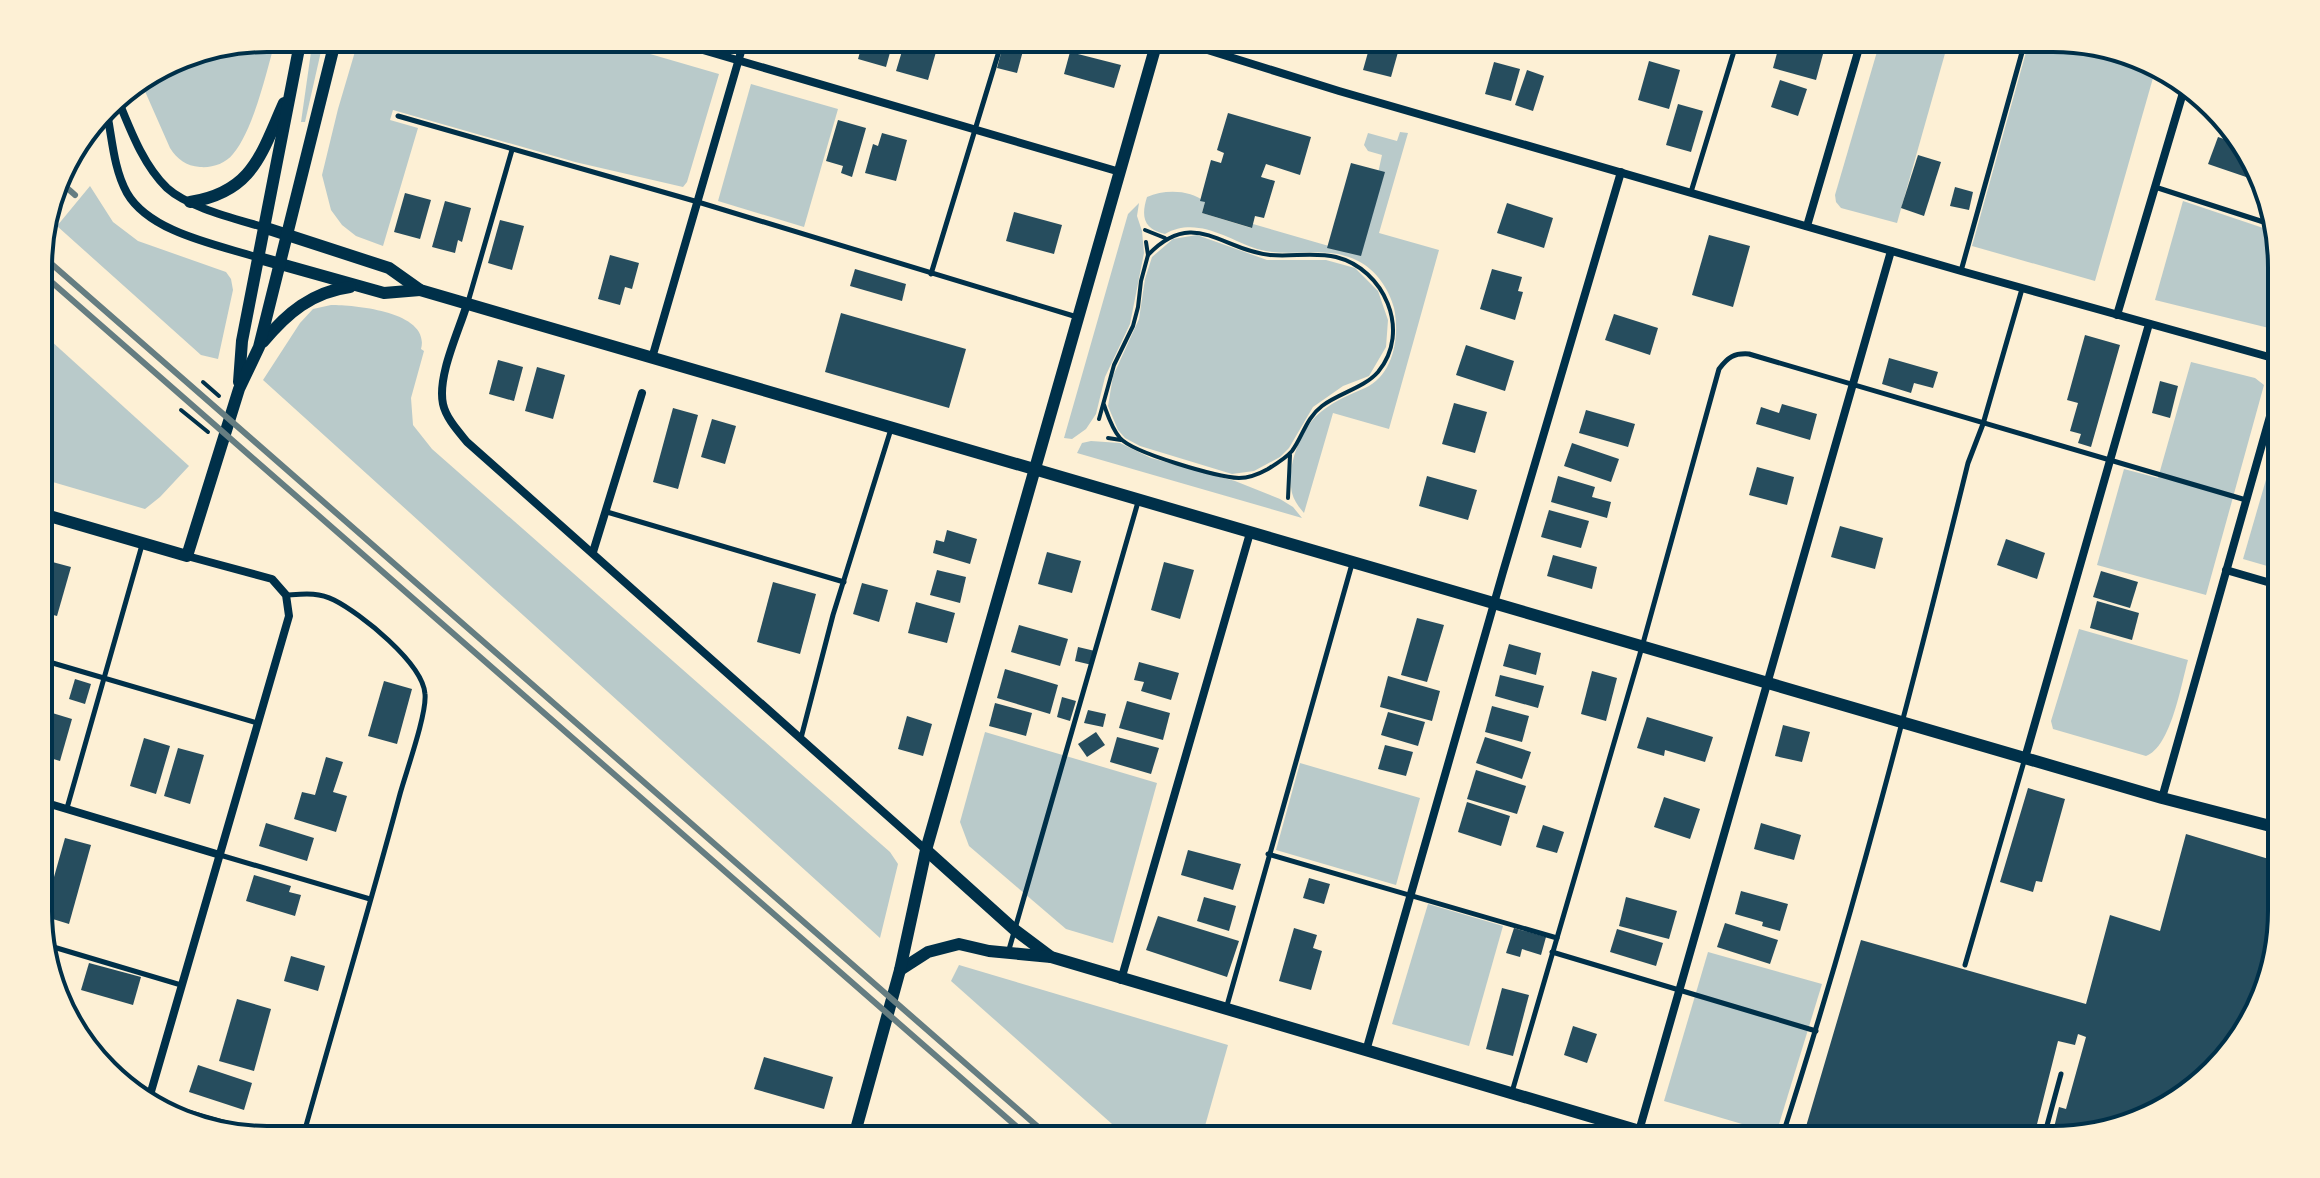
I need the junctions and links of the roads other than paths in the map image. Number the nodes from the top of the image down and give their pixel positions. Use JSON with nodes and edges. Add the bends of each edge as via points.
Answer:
{"nodes":[{"id":1,"x":298,"y":52,"type":"edge"},
{"id":2,"x":333,"y":52,"type":"edge"},
{"id":3,"x":708,"y":52,"type":"edge"},
{"id":4,"x":741,"y":52,"type":"edge"},
{"id":5,"x":999,"y":52,"type":"edge"},
{"id":6,"x":1154,"y":52,"type":"edge"},
{"id":7,"x":1216,"y":52,"type":"edge"},
{"id":8,"x":1734,"y":52,"type":"edge"},
{"id":9,"x":1858,"y":52,"type":"edge"},
{"id":10,"x":2022,"y":52,"type":"edge"},
{"id":11,"x":738,"y":61,"type":"junction"},
{"id":12,"x":292,"y":86,"type":"junction"},
{"id":13,"x":2182,"y":95,"type":"edge"},
{"id":14,"x":121,"y":109,"type":"edge"},
{"id":15,"x":398,"y":116,"type":"dead end"},
{"id":16,"x":108,"y":122,"type":"edge"},
{"id":17,"x":975,"y":130,"type":"junction"},
{"id":18,"x":512,"y":150,"type":"junction"},
{"id":19,"x":1120,"y":172,"type":"junction"},
{"id":20,"x":1621,"y":172,"type":"junction"},
{"id":21,"x":2155,"y":187,"type":"junction"},
{"id":22,"x":1691,"y":192,"type":"junction"},
{"id":23,"x":190,"y":202,"type":"junction"},
{"id":24,"x":698,"y":202,"type":"junction"},
{"id":25,"x":2263,"y":222,"type":"edge"},
{"id":26,"x":1807,"y":226,"type":"junction"},
{"id":27,"x":266,"y":228,"type":"junction"},
{"id":28,"x":288,"y":235,"type":"junction"},
{"id":29,"x":1891,"y":251,"type":"junction"},
{"id":30,"x":259,"y":258,"type":"junction"},
{"id":31,"x":281,"y":264,"type":"junction"},
{"id":32,"x":1961,"y":271,"type":"junction"},
{"id":33,"x":931,"y":274,"type":"junction"},
{"id":34,"x":358,"y":286,"type":"junction"},
{"id":35,"x":2022,"y":289,"type":"junction"},
{"id":36,"x":420,"y":290,"type":"junction"},
{"id":37,"x":467,"y":304,"type":"junction"},
{"id":38,"x":2117,"y":315,"type":"junction"},
{"id":39,"x":1078,"y":318,"type":"junction"},
{"id":40,"x":2149,"y":324,"type":"junction"},
{"id":41,"x":259,"y":347,"type":"junction"},
{"id":42,"x":2268,"y":356,"type":"edge"},
{"id":43,"x":652,"y":358,"type":"junction"},
{"id":44,"x":1853,"y":384,"type":"junction"},
{"id":45,"x":239,"y":389,"type":"junction"},
{"id":46,"x":642,"y":393,"type":"dead end"},
{"id":47,"x":2268,"y":423,"type":"edge"},
{"id":48,"x":1983,"y":424,"type":"junction"},
{"id":49,"x":891,"y":429,"type":"junction"},
{"id":50,"x":2109,"y":460,"type":"junction"},
{"id":51,"x":1034,"y":471,"type":"junction"},
{"id":52,"x":2246,"y":500,"type":"junction"},
{"id":53,"x":1139,"y":501,"type":"junction"},
{"id":54,"x":607,"y":512,"type":"junction"},
{"id":55,"x":52,"y":517,"type":"edge"},
{"id":56,"x":1250,"y":533,"type":"junction"},
{"id":57,"x":142,"y":544,"type":"junction"},
{"id":58,"x":593,"y":552,"type":"junction"},
{"id":59,"x":187,"y":556,"type":"junction"},
{"id":60,"x":1352,"y":563,"type":"junction"},
{"id":61,"x":2226,"y":570,"type":"junction"},
{"id":62,"x":844,"y":582,"type":"junction"},
{"id":63,"x":2268,"y":582,"type":"edge"},
{"id":64,"x":286,"y":595,"type":"junction"},
{"id":65,"x":1493,"y":604,"type":"junction"},
{"id":66,"x":1642,"y":647,"type":"junction"},
{"id":67,"x":52,"y":663,"type":"edge"},
{"id":68,"x":104,"y":678,"type":"junction"},
{"id":69,"x":1767,"y":684,"type":"junction"},
{"id":70,"x":1901,"y":722,"type":"junction"},
{"id":71,"x":257,"y":723,"type":"junction"},
{"id":72,"x":801,"y":739,"type":"junction"},
{"id":73,"x":2025,"y":758,"type":"junction"},
{"id":74,"x":2162,"y":798,"type":"junction"},
{"id":75,"x":52,"y":805,"type":"edge"},
{"id":76,"x":67,"y":809,"type":"junction"},
{"id":77,"x":2268,"y":825,"type":"edge"},
{"id":78,"x":926,"y":850,"type":"junction"},
{"id":79,"x":1268,"y":854,"type":"junction"},
{"id":80,"x":220,"y":855,"type":"junction"},
{"id":81,"x":1411,"y":895,"type":"junction"},
{"id":82,"x":370,"y":899,"type":"junction"},
{"id":83,"x":1015,"y":930,"type":"junction"},
{"id":84,"x":1557,"y":938,"type":"junction"},
{"id":85,"x":56,"y":948,"type":"edge"},
{"id":86,"x":1552,"y":952,"type":"junction"},
{"id":87,"x":1008,"y":953,"type":"junction"},
{"id":88,"x":1051,"y":957,"type":"junction"},
{"id":89,"x":1965,"y":965,"type":"dead end"},
{"id":90,"x":900,"y":970,"type":"junction"},
{"id":91,"x":1121,"y":980,"type":"junction"},
{"id":92,"x":182,"y":985,"type":"junction"},
{"id":93,"x":1679,"y":990,"type":"junction"},
{"id":94,"x":1226,"y":1010,"type":"junction"},
{"id":95,"x":1816,"y":1031,"type":"junction"},
{"id":96,"x":1366,"y":1051,"type":"junction"},
{"id":97,"x":2061,"y":1074,"type":"dead end"},
{"id":98,"x":151,"y":1092,"type":"edge"},
{"id":99,"x":1512,"y":1093,"type":"junction"},
{"id":100,"x":306,"y":1126,"type":"edge"},
{"id":101,"x":857,"y":1126,"type":"edge"},
{"id":102,"x":1622,"y":1126,"type":"edge"},
{"id":103,"x":1640,"y":1126,"type":"edge"},
{"id":104,"x":1785,"y":1126,"type":"edge"},
{"id":105,"x":2047,"y":1126,"type":"edge"}],
"edges":[{"from":1,"to":12,"type":"street"},
{"from":2,"to":28,"type":"street"},
{"from":3,"to":11,"type":"street"},
{"from":4,"to":11,"type":"street"},
{"from":5,"to":17,"type":"lane"},
{"from":6,"to":19,"type":"street"},
{"from":7,"to":20,"type":"street"},
{"from":8,"to":22,"type":"lane"},
{"from":9,"to":26,"type":"street"},
{"from":10,"to":32,"type":"lane"},
{"from":11,"to":17,"type":"street"},
{"from":11,"to":24,"type":"street"},
{"from":12,"to":23,"type":"street","via":[[256,164],[239,183],[214,198]]},
{"from":12,"to":27,"type":"street"},
{"from":13,"to":21,"type":"street"},
{"from":14,"to":23,"type":"street","via":[[152,170],[168,189]]},
{"from":15,"to":18,"type":"lane"},
{"from":16,"to":30,"type":"street","via":[[127,194],[151,217],[182,234]]},
{"from":17,"to":19,"type":"street"},
{"from":17,"to":33,"type":"lane"},
{"from":18,"to":24,"type":"lane"},
{"from":18,"to":37,"type":"lane"},
{"from":19,"to":39,"type":"street"},
{"from":20,"to":22,"type":"street"},
{"from":20,"to":65,"type":"street"},
{"from":21,"to":25,"type":"lane"},
{"from":21,"to":38,"type":"street"},
{"from":22,"to":26,"type":"street"},
{"from":23,"to":27,"type":"street"},
{"from":24,"to":33,"type":"lane"},
{"from":24,"to":43,"type":"street"},
{"from":26,"to":29,"type":"street"},
{"from":27,"to":28,"type":"street"},
{"from":27,"to":30,"type":"street"},
{"from":28,"to":31,"type":"street"},
{"from":28,"to":36,"type":"street","via":[[389,268]]},
{"from":29,"to":32,"type":"street"},
{"from":29,"to":44,"type":"street"},
{"from":30,"to":31,"type":"street"},
{"from":30,"to":45,"type":"street","via":[[242,341]]},
{"from":31,"to":34,"type":"street"},
{"from":31,"to":41,"type":"street"},
{"from":32,"to":35,"type":"street"},
{"from":33,"to":39,"type":"lane"},
{"from":34,"to":36,"type":"street","via":[[384,293]]},
{"from":34,"to":41,"type":"street","via":[[304,303]]},
{"from":35,"to":38,"type":"street"},
{"from":35,"to":48,"type":"lane"},
{"from":36,"to":37,"type":"street"},
{"from":37,"to":43,"type":"street"},
{"from":37,"to":58,"type":"street","via":[[443,382],[443,405],[453,425]]},
{"from":38,"to":40,"type":"street"},
{"from":39,"to":51,"type":"street"},
{"from":40,"to":42,"type":"street"},
{"from":40,"to":50,"type":"street"},
{"from":41,"to":45,"type":"street"},
{"from":43,"to":49,"type":"street"},
{"from":44,"to":48,"type":"lane"},
{"from":44,"to":66,"type":"lane","via":[[1749,354],[1726,359],[1687,478]]},
{"from":44,"to":69,"type":"street"},
{"from":45,"to":59,"type":"street"},
{"from":46,"to":54,"type":"street"},
{"from":47,"to":52,"type":"street"},
{"from":48,"to":50,"type":"lane"},
{"from":48,"to":70,"type":"lane","via":[[1968,463]]},
{"from":49,"to":51,"type":"street"},
{"from":49,"to":62,"type":"lane"},
{"from":50,"to":52,"type":"lane"},
{"from":50,"to":73,"type":"street"},
{"from":51,"to":53,"type":"street"},
{"from":51,"to":78,"type":"street"},
{"from":52,"to":61,"type":"street"},
{"from":53,"to":56,"type":"street"},
{"from":53,"to":83,"type":"lane"},
{"from":54,"to":58,"type":"street"},
{"from":54,"to":62,"type":"lane"},
{"from":55,"to":57,"type":"street"},
{"from":56,"to":60,"type":"street"},
{"from":56,"to":91,"type":"street"},
{"from":57,"to":59,"type":"street"},
{"from":57,"to":68,"type":"lane"},
{"from":58,"to":72,"type":"street"},
{"from":59,"to":64,"type":"street","via":[[272,579]]},
{"from":60,"to":65,"type":"street"},
{"from":60,"to":79,"type":"lane"},
{"from":61,"to":63,"type":"street"},
{"from":61,"to":74,"type":"street"},
{"from":62,"to":72,"type":"lane"},
{"from":64,"to":71,"type":"street","via":[[289,616]]},
{"from":64,"to":82,"type":"lane","via":[[319,595],[360,617],[414,668],[425,694]]},
{"from":65,"to":66,"type":"street"},
{"from":65,"to":81,"type":"street"},
{"from":66,"to":69,"type":"street"},
{"from":66,"to":84,"type":"lane"},
{"from":67,"to":68,"type":"lane"},
{"from":68,"to":71,"type":"lane"},
{"from":68,"to":76,"type":"lane"},
{"from":69,"to":70,"type":"street"},
{"from":69,"to":93,"type":"street"},
{"from":70,"to":73,"type":"street"},
{"from":70,"to":95,"type":"lane"},
{"from":71,"to":80,"type":"street"},
{"from":72,"to":78,"type":"street"},
{"from":73,"to":74,"type":"street"},
{"from":73,"to":89,"type":"lane"},
{"from":74,"to":77,"type":"street"},
{"from":75,"to":76,"type":"street"},
{"from":76,"to":80,"type":"street"},
{"from":78,"to":83,"type":"street"},
{"from":78,"to":90,"type":"street"},
{"from":79,"to":81,"type":"lane"},
{"from":79,"to":94,"type":"lane"},
{"from":80,"to":82,"type":"lane"},
{"from":80,"to":92,"type":"street"},
{"from":81,"to":84,"type":"lane"},
{"from":81,"to":96,"type":"street"},
{"from":82,"to":100,"type":"lane"},
{"from":83,"to":87,"type":"lane"},
{"from":83,"to":88,"type":"street"},
{"from":84,"to":86,"type":"lane"},
{"from":85,"to":92,"type":"lane"},
{"from":86,"to":93,"type":"lane"},
{"from":86,"to":99,"type":"lane"},
{"from":87,"to":88,"type":"street"},
{"from":87,"to":90,"type":"street","via":[[959,944],[928,952]]},
{"from":88,"to":91,"type":"street"},
{"from":90,"to":101,"type":"street"},
{"from":91,"to":94,"type":"street"},
{"from":92,"to":98,"type":"street"},
{"from":93,"to":95,"type":"lane"},
{"from":93,"to":103,"type":"street"},
{"from":94,"to":96,"type":"street"},
{"from":95,"to":104,"type":"lane"},
{"from":96,"to":99,"type":"street"},
{"from":97,"to":105,"type":"lane"},
{"from":99,"to":102,"type":"street"}]}
